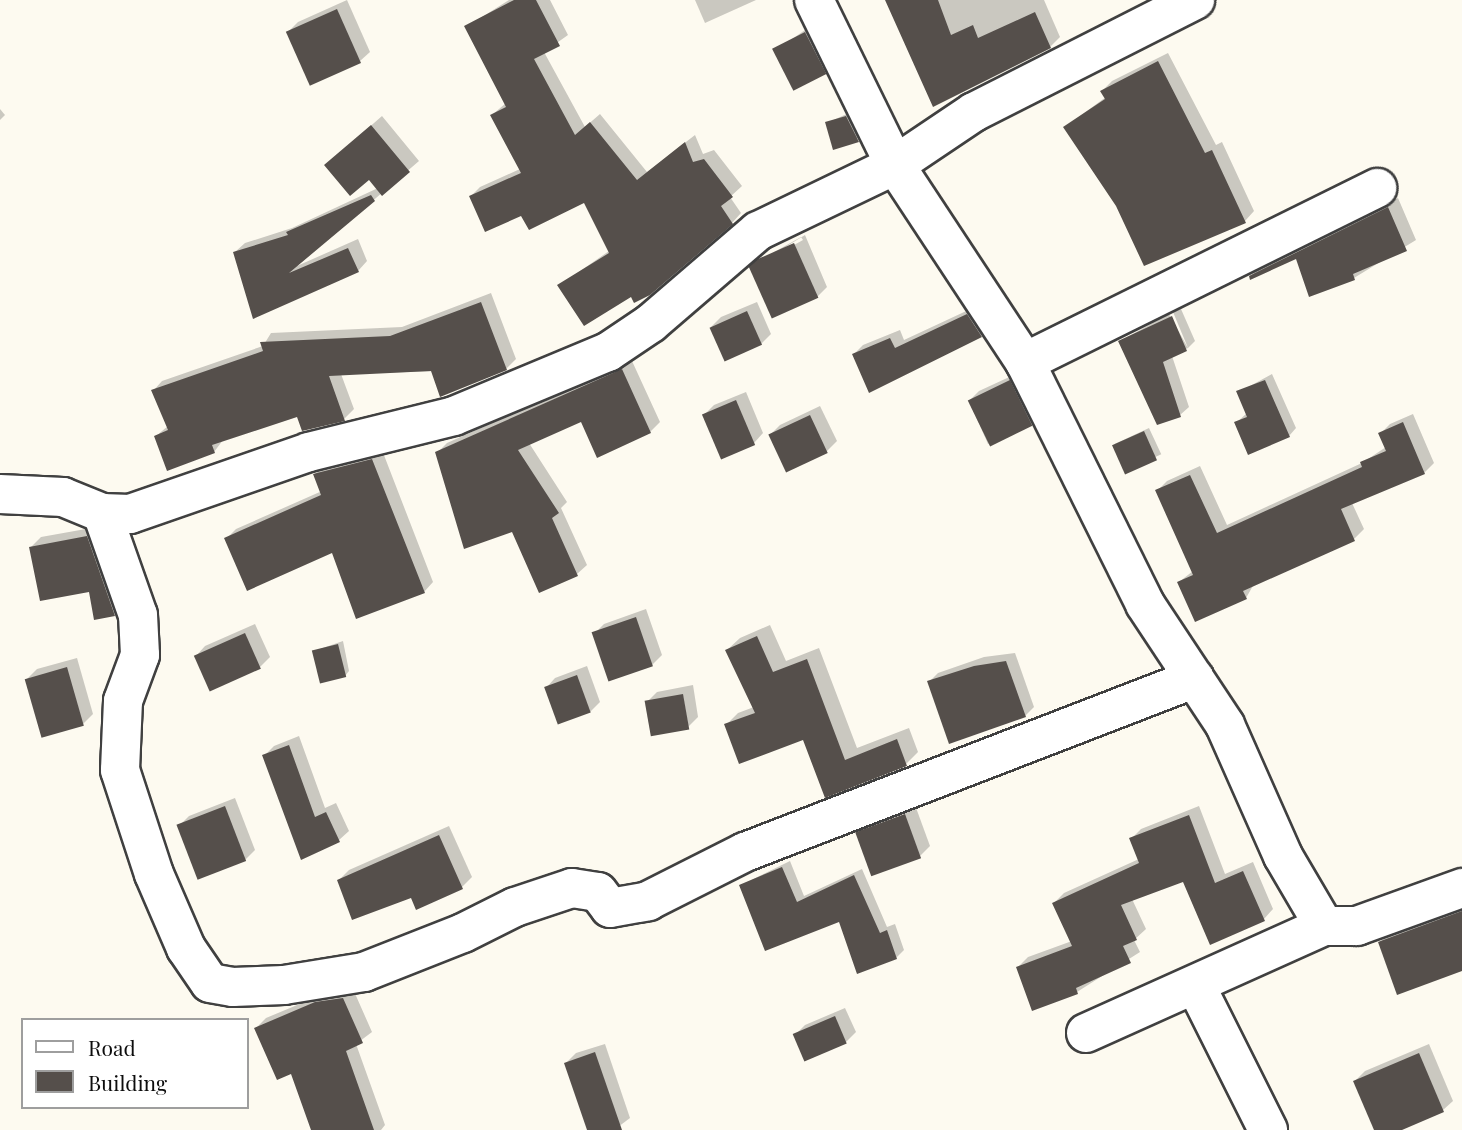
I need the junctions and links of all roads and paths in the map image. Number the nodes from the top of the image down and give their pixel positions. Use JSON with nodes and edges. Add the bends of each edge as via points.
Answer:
{"nodes":[{"id":1,"x":814,"y":0,"type":"edge"},
{"id":2,"x":1195,"y":0,"type":"edge"},
{"id":3,"x":895,"y":165,"type":"junction"},
{"id":4,"x":1377,"y":188,"type":"dead end"},
{"id":5,"x":1025,"y":362,"type":"junction"},
{"id":6,"x":0,"y":494,"type":"edge"},
{"id":7,"x":102,"y":513,"type":"junction"},
{"id":8,"x":1195,"y":678,"type":"junction"},
{"id":9,"x":1462,"y":888,"type":"edge"},
{"id":10,"x":1324,"y":926,"type":"junction"},
{"id":11,"x":1196,"y":986,"type":"junction"},
{"id":12,"x":1086,"y":1033,"type":"dead end"},
{"id":13,"x":1268,"y":1130,"type":"edge"}],
"edges":[{"from":1,"to":3,"type":"street"},
{"from":2,"to":3,"type":"street","via":[[974,112]]},
{"from":3,"to":5,"type":"street"},
{"from":3,"to":7,"type":"street","via":[[758,231],[652,323],[608,352],[454,416],[309,452],[130,514]]},
{"from":4,"to":5,"type":"street"},
{"from":5,"to":8,"type":"street","via":[[1145,604]]},
{"from":6,"to":7,"type":"street","via":[[63,497]]},
{"from":7,"to":8,"type":"street","via":[[138,615],[141,655],[123,701],[120,770],[154,874],[186,948],[210,984],[284,985],[364,972],[463,933],[515,906],[572,888],[597,892],[610,908],[648,901],[745,852]]},
{"from":8,"to":10,"type":"street","via":[[1225,725],[1283,856]]},
{"from":9,"to":10,"type":"street","via":[[1357,926]]},
{"from":10,"to":11,"type":"street"},
{"from":11,"to":12,"type":"street"},
{"from":11,"to":13,"type":"street"}]}
